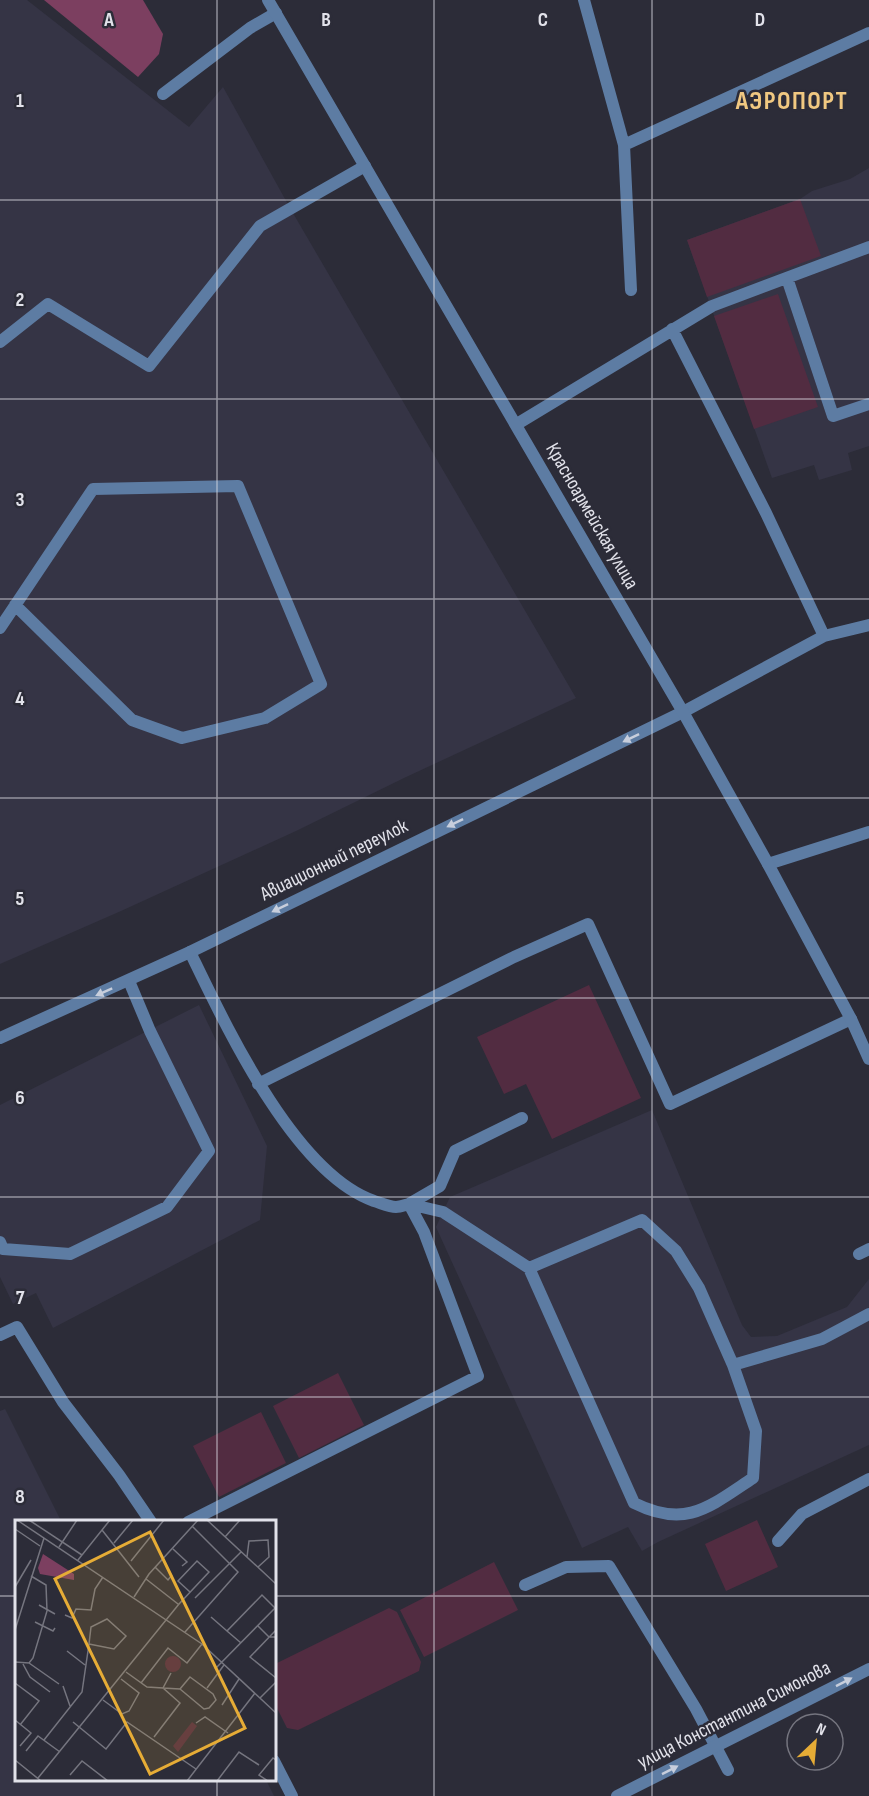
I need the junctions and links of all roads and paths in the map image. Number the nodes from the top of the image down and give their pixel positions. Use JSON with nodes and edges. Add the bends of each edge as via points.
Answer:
{"nodes":[{"id":1,"x":268,"y":0,"type":"edge"},
{"id":2,"x":584,"y":0,"type":"edge"},
{"id":3,"x":276,"y":14,"type":"junction"},
{"id":4,"x":869,"y":33,"type":"edge"},
{"id":5,"x":163,"y":94,"type":"dead end"},
{"id":6,"x":624,"y":145,"type":"junction"},
{"id":7,"x":365,"y":166,"type":"junction"},
{"id":8,"x":869,"y":247,"type":"edge"},
{"id":9,"x":787,"y":278,"type":"junction"},
{"id":10,"x":631,"y":290,"type":"dead end"},
{"id":11,"x":672,"y":329,"type":"junction"},
{"id":12,"x":0,"y":342,"type":"edge"},
{"id":13,"x":869,"y":404,"type":"edge"},
{"id":14,"x":517,"y":424,"type":"junction"},
{"id":15,"x":15,"y":605,"type":"junction"},
{"id":16,"x":869,"y":625,"type":"edge"},
{"id":17,"x":0,"y":628,"type":"edge"},
{"id":18,"x":824,"y":636,"type":"junction"},
{"id":19,"x":683,"y":712,"type":"junction"},
{"id":20,"x":869,"y":832,"type":"edge"},
{"id":21,"x":768,"y":864,"type":"junction"},
{"id":22,"x":190,"y":952,"type":"junction"},
{"id":23,"x":129,"y":981,"type":"junction"},
{"id":24,"x":851,"y":1019,"type":"junction"},
{"id":25,"x":0,"y":1038,"type":"edge"},
{"id":26,"x":869,"y":1059,"type":"edge"},
{"id":27,"x":258,"y":1084,"type":"junction"},
{"id":28,"x":522,"y":1118,"type":"dead end"},
{"id":29,"x":409,"y":1204,"type":"junction"},
{"id":30,"x":0,"y":1242,"type":"edge"},
{"id":31,"x":529,"y":1268,"type":"junction"},
{"id":32,"x":869,"y":1314,"type":"edge"},
{"id":33,"x":0,"y":1335,"type":"edge"},
{"id":34,"x":733,"y":1365,"type":"junction"},
{"id":35,"x":869,"y":1479,"type":"edge"},
{"id":36,"x":150,"y":1520,"type":"edge"},
{"id":37,"x":190,"y":1520,"type":"edge"},
{"id":38,"x":778,"y":1541,"type":"dead end"},
{"id":39,"x":525,"y":1585,"type":"dead end"},
{"id":40,"x":869,"y":1669,"type":"edge"},
{"id":41,"x":717,"y":1746,"type":"junction"},
{"id":42,"x":276,"y":1765,"type":"edge"},
{"id":43,"x":728,"y":1770,"type":"dead end"},
{"id":44,"x":292,"y":1796,"type":"edge"},
{"id":45,"x":618,"y":1796,"type":"edge"}],
"edges":[{"from":1,"to":3,"type":"street","name":"Красноармейская улица"},
{"from":2,"to":6,"type":"street"},
{"from":3,"to":5,"type":"street","via":[[250,28]]},
{"from":3,"to":7,"type":"street","name":"Красноармейская улица"},
{"from":4,"to":6,"type":"street"},
{"from":6,"to":10,"type":"street"},
{"from":7,"to":12,"type":"street","via":[[260,226],[149,366],[48,304]]},
{"from":7,"to":14,"type":"street","name":"Красноармейская улица"},
{"from":8,"to":9,"type":"street"},
{"from":9,"to":11,"type":"street","via":[[712,306]]},
{"from":9,"to":13,"type":"street","via":[[833,416]]},
{"from":11,"to":14,"type":"street"},
{"from":11,"to":18,"type":"street"},
{"from":14,"to":19,"type":"street","name":"Красноармейская улица"},
{"from":15,"to":15,"type":"street","via":[[93,489],[238,486],[321,684],[265,718],[182,738],[132,720]]},
{"from":15,"to":17,"type":"street"},
{"from":16,"to":18,"type":"street","name":"Авиационный переулок"},
{"from":18,"to":19,"type":"street","name":"Авиационный переулок"},
{"from":19,"to":21,"type":"street","name":"Красноармейская улица"},
{"from":19,"to":22,"type":"street","name":"Авиационный переулок","one_way":true},
{"from":20,"to":21,"type":"street"},
{"from":21,"to":24,"type":"street","name":"Красноармейская улица"},
{"from":22,"to":23,"type":"street","name":"Авиационный переулок"},
{"from":22,"to":27,"type":"street"},
{"from":23,"to":25,"type":"street","name":"Авиационный переулок","one_way":true},
{"from":23,"to":30,"type":"street","via":[[209,1151],[167,1207],[70,1254],[3,1248]]},
{"from":24,"to":26,"type":"street","name":"Красноармейская улица"},
{"from":24,"to":27,"type":"street","via":[[670,1104],[588,924]]},
{"from":27,"to":29,"type":"street","via":[[294,1136],[358,1195],[395,1208]]},
{"from":28,"to":29,"type":"street","via":[[454,1151],[440,1186]]},
{"from":29,"to":31,"type":"street","via":[[443,1212]]},
{"from":29,"to":37,"type":"street","via":[[424,1232],[478,1376]]},
{"from":31,"to":34,"type":"street","via":[[642,1220],[676,1251],[699,1288]]},
{"from":31,"to":34,"type":"street","via":[[634,1503],[653,1513],[676,1516],[706,1509],[753,1478],[756,1431]]},
{"from":32,"to":34,"type":"street","via":[[822,1339]]},
{"from":33,"to":36,"type":"street","via":[[17,1327],[63,1402]]},
{"from":35,"to":38,"type":"street","via":[[802,1514]]},
{"from":39,"to":41,"type":"street","via":[[566,1567],[609,1566]]},
{"from":41,"to":40,"type":"street","name":"улица Константина Симонова","one_way":true},
{"from":41,"to":43,"type":"street"},
{"from":45,"to":41,"type":"street","name":"улица Константина Симонова","one_way":true},
{"from":42,"to":44,"type":"street"}]}
